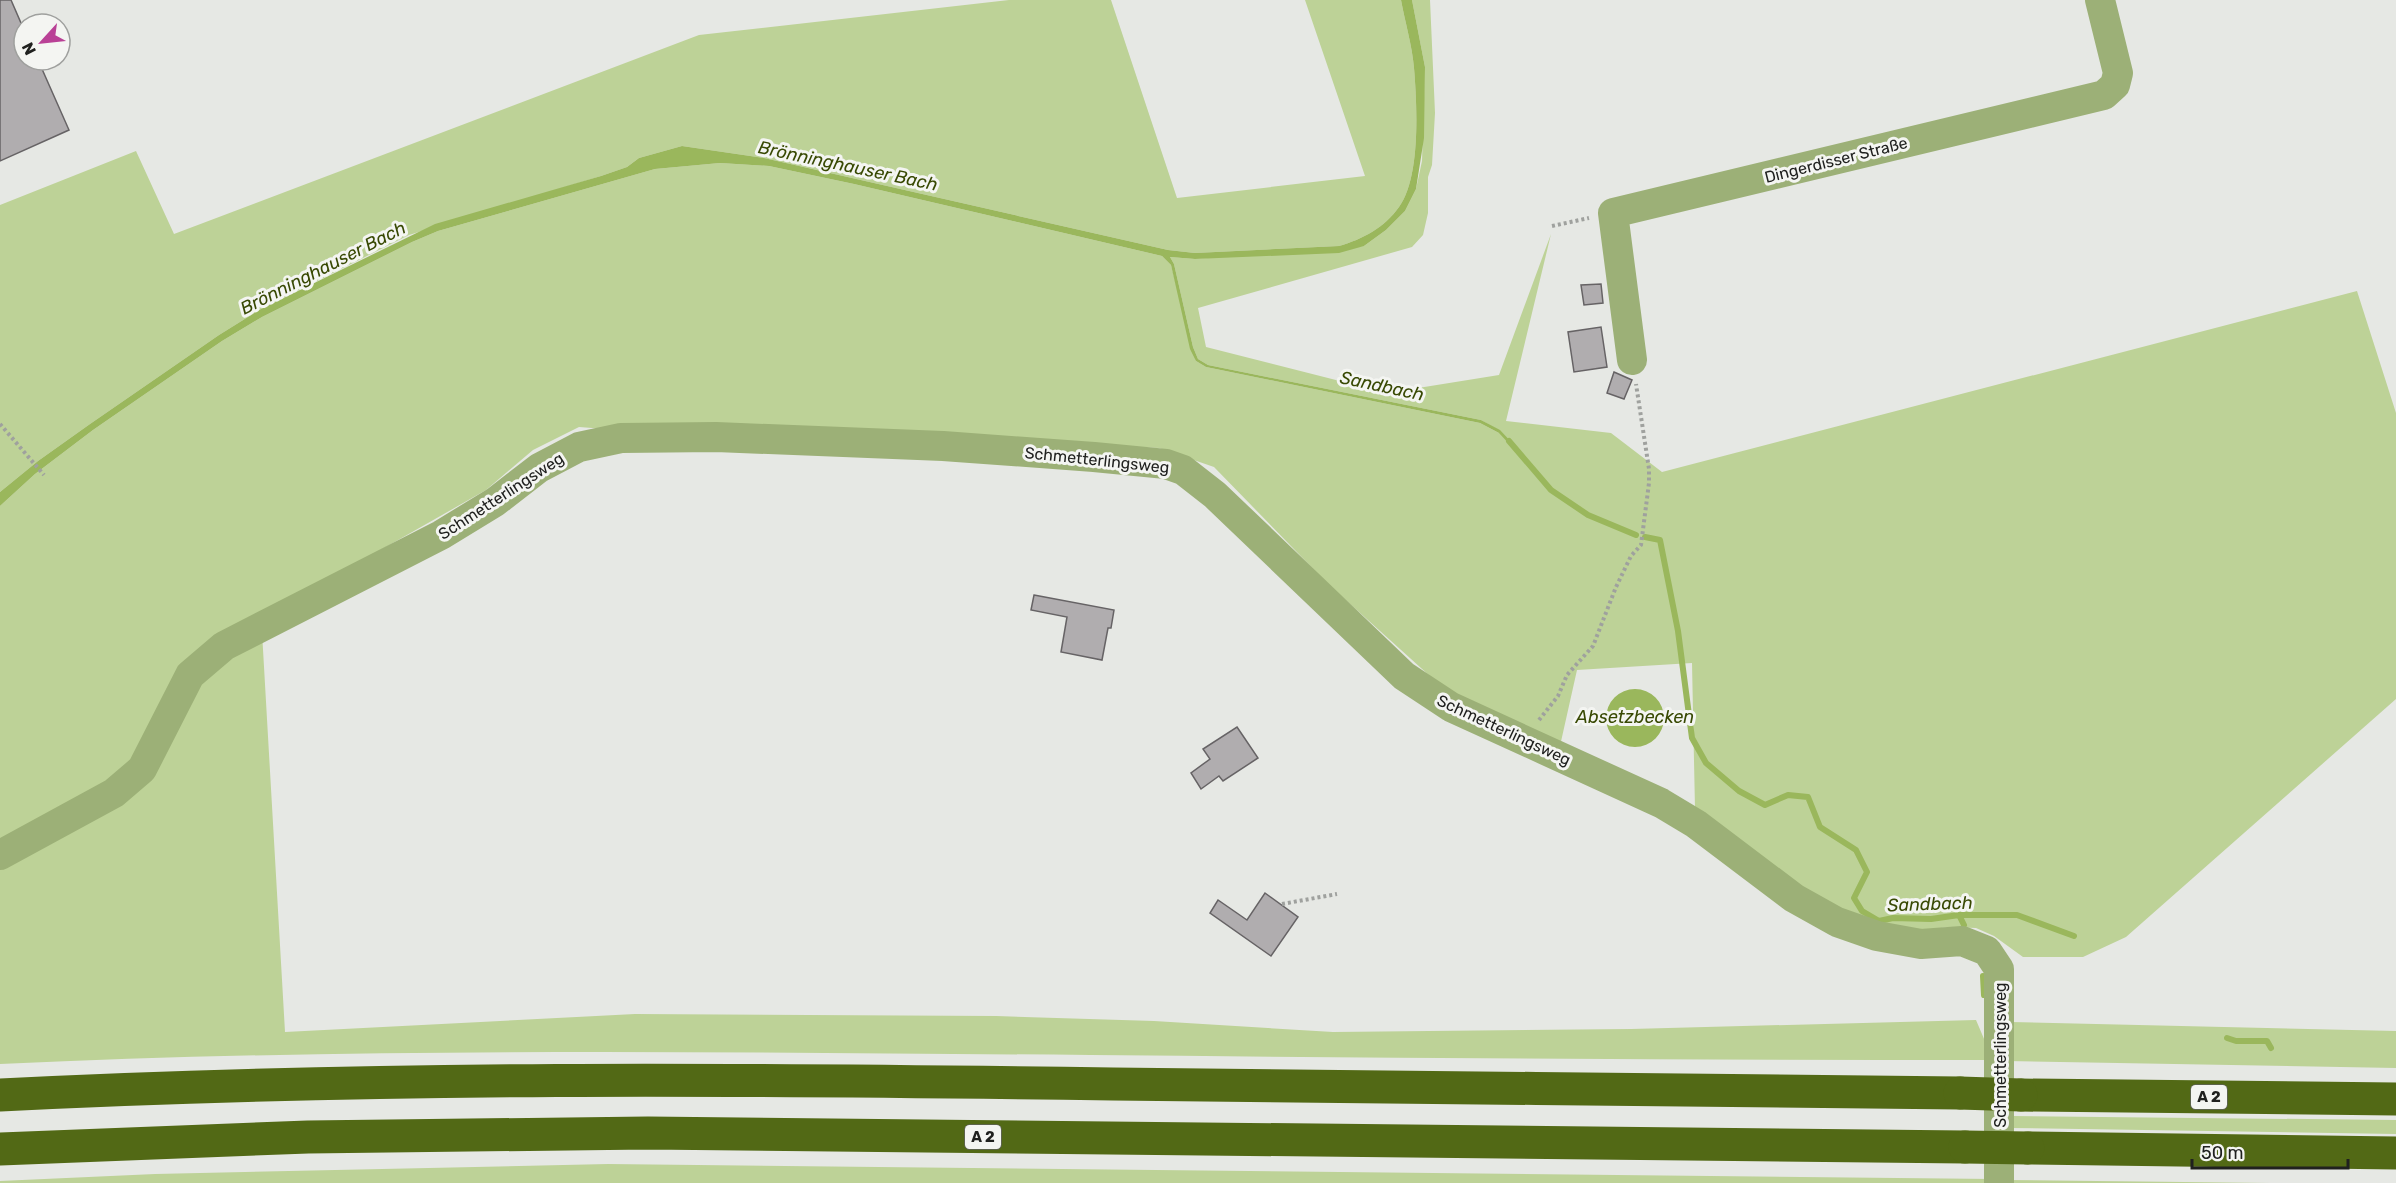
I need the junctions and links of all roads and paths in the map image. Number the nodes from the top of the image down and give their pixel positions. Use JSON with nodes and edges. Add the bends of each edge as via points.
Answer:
{"nodes":[{"id":1,"x":2100,"y":0,"type":"edge"},
{"id":2,"x":1612,"y":213,"type":"junction"},
{"id":3,"x":1552,"y":226,"type":"dead end"},
{"id":4,"x":1632,"y":360,"type":"joint"},
{"id":5,"x":0,"y":424,"type":"edge"},
{"id":6,"x":44,"y":475,"type":"dead end"},
{"id":7,"x":1523,"y":739,"type":"junction"},
{"id":8,"x":0,"y":855,"type":"edge"},
{"id":9,"x":1337,"y":894,"type":"dead end"},
{"id":10,"x":1282,"y":904,"type":"dead end"},
{"id":11,"x":0,"y":1095,"type":"edge"},
{"id":12,"x":2396,"y":1099,"type":"edge"},
{"id":13,"x":0,"y":1149,"type":"edge"},
{"id":14,"x":2396,"y":1152,"type":"edge"},
{"id":15,"x":2000,"y":1183,"type":"edge"}],
"edges":[{"from":1,"to":2,"type":"street","name":"Dingerdisser Straße","via":[[2118,73],[2115,85],[2104,95]]},
{"from":2,"to":3,"type":"path"},
{"from":2,"to":4,"type":"street"},
{"from":4,"to":7,"type":"path","via":[[1649,469],[1641,545],[1621,577],[1593,646],[1567,675],[1558,696]]},
{"from":5,"to":6,"type":"path"},
{"from":7,"to":8,"type":"street","name":"Schmetterlingsweg","via":[[1451,707],[1404,676],[1215,495],[1183,470],[1166,464],[943,446],[716,437],[621,438],[579,447],[539,468],[495,502],[441,535],[224,646],[190,675],[142,769],[114,793]]},
{"from":7,"to":15,"type":"street","name":"Schmetterlingsweg","via":[[1661,802],[1794,898],[1837,922],[1877,936],[1921,944],[1962,941],[1987,951],[1999,969]]},
{"from":9,"to":10,"type":"path"},
{"from":11,"to":12,"type":"highway","number":"A 2","bridge":true,"via":[[389,1081],[667,1079]]},
{"from":13,"to":14,"type":"highway","number":"A 2","bridge":true,"via":[[319,1137],[648,1133]]}]}
